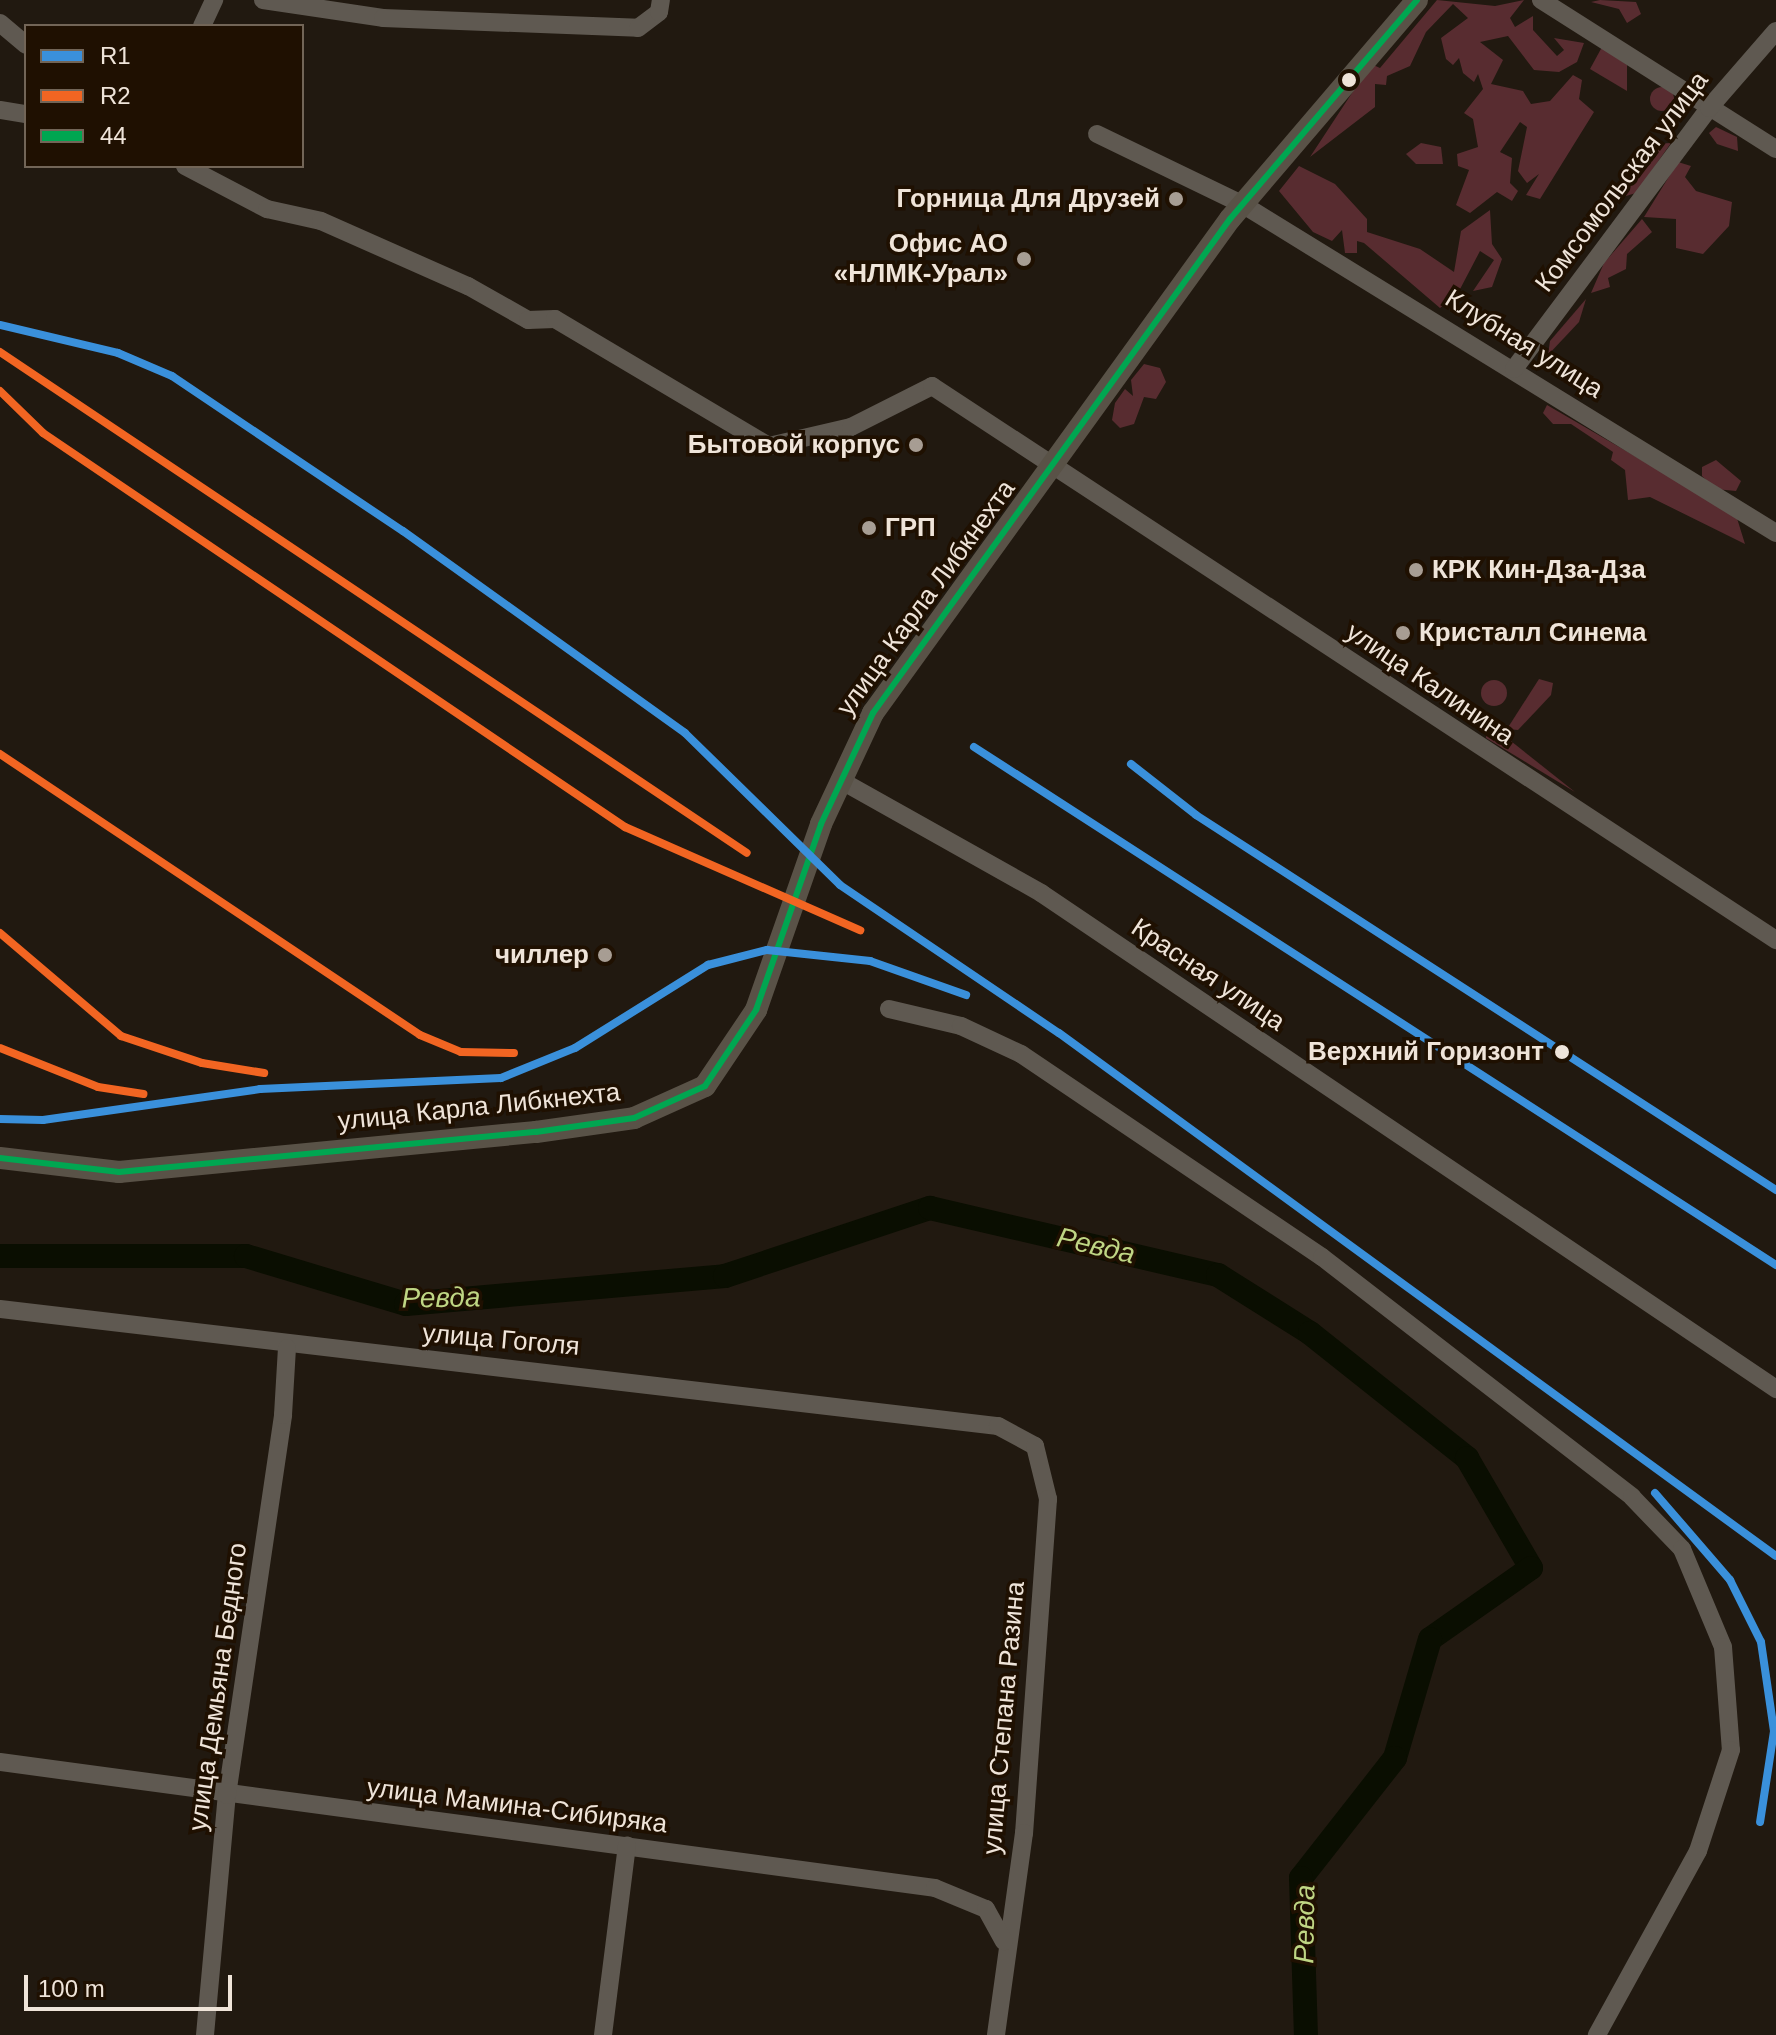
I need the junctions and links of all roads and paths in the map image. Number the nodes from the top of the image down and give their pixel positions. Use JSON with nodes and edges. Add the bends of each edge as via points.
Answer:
{"nodes":[{"id":1,"x":214,"y":0,"type":"edge"},
{"id":2,"x":263,"y":0,"type":"edge"},
{"id":3,"x":661,"y":0,"type":"edge"},
{"id":4,"x":1417,"y":0,"type":"edge"},
{"id":5,"x":1541,"y":0,"type":"edge"},
{"id":6,"x":0,"y":23,"type":"edge"},
{"id":7,"x":203,"y":24,"type":"edge"},
{"id":8,"x":1776,"y":31,"type":"edge"},
{"id":9,"x":24,"y":43,"type":"edge"},
{"id":10,"x":1709,"y":108,"type":"junction"},
{"id":11,"x":0,"y":110,"type":"edge"},
{"id":12,"x":24,"y":114,"type":"edge"},
{"id":13,"x":1097,"y":134,"type":"dead end"},
{"id":14,"x":1776,"y":149,"type":"edge"},
{"id":15,"x":189,"y":168,"type":"edge"},
{"id":16,"x":1242,"y":204,"type":"junction"},
{"id":17,"x":1514,"y":369,"type":"junction"},
{"id":18,"x":1055,"y":470,"type":"junction"},
{"id":19,"x":1776,"y":533,"type":"edge"},
{"id":20,"x":840,"y":780,"type":"junction"},
{"id":21,"x":1776,"y":940,"type":"edge"},
{"id":22,"x":889,"y":1009,"type":"dead end"},
{"id":23,"x":0,"y":1158,"type":"edge"},
{"id":24,"x":0,"y":1309,"type":"edge"},
{"id":25,"x":287,"y":1348,"type":"junction"},
{"id":26,"x":1776,"y":1389,"type":"edge"},
{"id":27,"x":998,"y":1426,"type":"joint"},
{"id":28,"x":0,"y":1762,"type":"edge"},
{"id":29,"x":227,"y":1795,"type":"junction"},
{"id":30,"x":627,"y":1846,"type":"junction"},
{"id":31,"x":1004,"y":1941,"type":"junction"},
{"id":32,"x":205,"y":2035,"type":"edge"},
{"id":33,"x":603,"y":2035,"type":"edge"},
{"id":34,"x":996,"y":2035,"type":"edge"},
{"id":35,"x":1597,"y":2035,"type":"edge"}],
"edges":[{"from":1,"to":7,"type":"street"},
{"from":2,"to":3,"type":"street","via":[[383,18],[638,28],[659,12]]},
{"from":4,"to":16,"type":"main road","name":"улица Карла Либкнехта"},
{"from":5,"to":10,"type":"street"},
{"from":6,"to":9,"type":"street"},
{"from":8,"to":10,"type":"street","name":"Комсомольская улица"},
{"from":10,"to":14,"type":"street"},
{"from":10,"to":17,"type":"street","name":"Комсомольская улица"},
{"from":11,"to":12,"type":"street"},
{"from":13,"to":16,"type":"street","name":"Клубная улица"},
{"from":15,"to":18,"type":"street","name":"улица Калинина","via":[[267,209],[321,221],[468,286],[528,320],[555,319],[769,446],[851,427],[932,386]]},
{"from":16,"to":17,"type":"street","name":"Клубная улица"},
{"from":16,"to":18,"type":"main road","name":"улица Карла Либкнехта"},
{"from":17,"to":19,"type":"street","name":"Клубная улица"},
{"from":18,"to":20,"type":"main road","name":"улица Карла Либкнехта","via":[[873,713]]},
{"from":18,"to":21,"type":"street","name":"улица Калинина"},
{"from":20,"to":23,"type":"main road","name":"улица Карла Либкнехта","via":[[761,995],[712,1080],[674,1105],[634,1118],[119,1172]]},
{"from":20,"to":26,"type":"street","name":"Красная улица","via":[[1041,893]]},
{"from":22,"to":35,"type":"street","via":[[961,1026],[1021,1054],[1301,1243],[1571,1447],[1646,1508],[1682,1549],[1721,1637],[1731,1750],[1698,1851]]},
{"from":24,"to":25,"type":"street","name":"улица Гоголя","via":[[136,1320]]},
{"from":25,"to":27,"type":"street","name":"улица Гоголя","via":[[554,1370]]},
{"from":25,"to":29,"type":"street","name":"улица Демьяна Бедного"},
{"from":27,"to":31,"type":"street","name":"улица Степана Разина","via":[[1035,1446],[1048,1499],[1024,1833]]},
{"from":28,"to":29,"type":"street","name":"улица Мамина-Сибиряка"},
{"from":29,"to":30,"type":"street","name":"улица Мамина-Сибиряка"},
{"from":29,"to":32,"type":"street","name":"улица Демьяна Бедного"},
{"from":30,"to":31,"type":"street","name":"улица Мамина-Сибиряка","via":[[935,1888],[986,1909]]},
{"from":30,"to":33,"type":"street"},
{"from":31,"to":34,"type":"street","name":"улица Степана Разина"}]}
